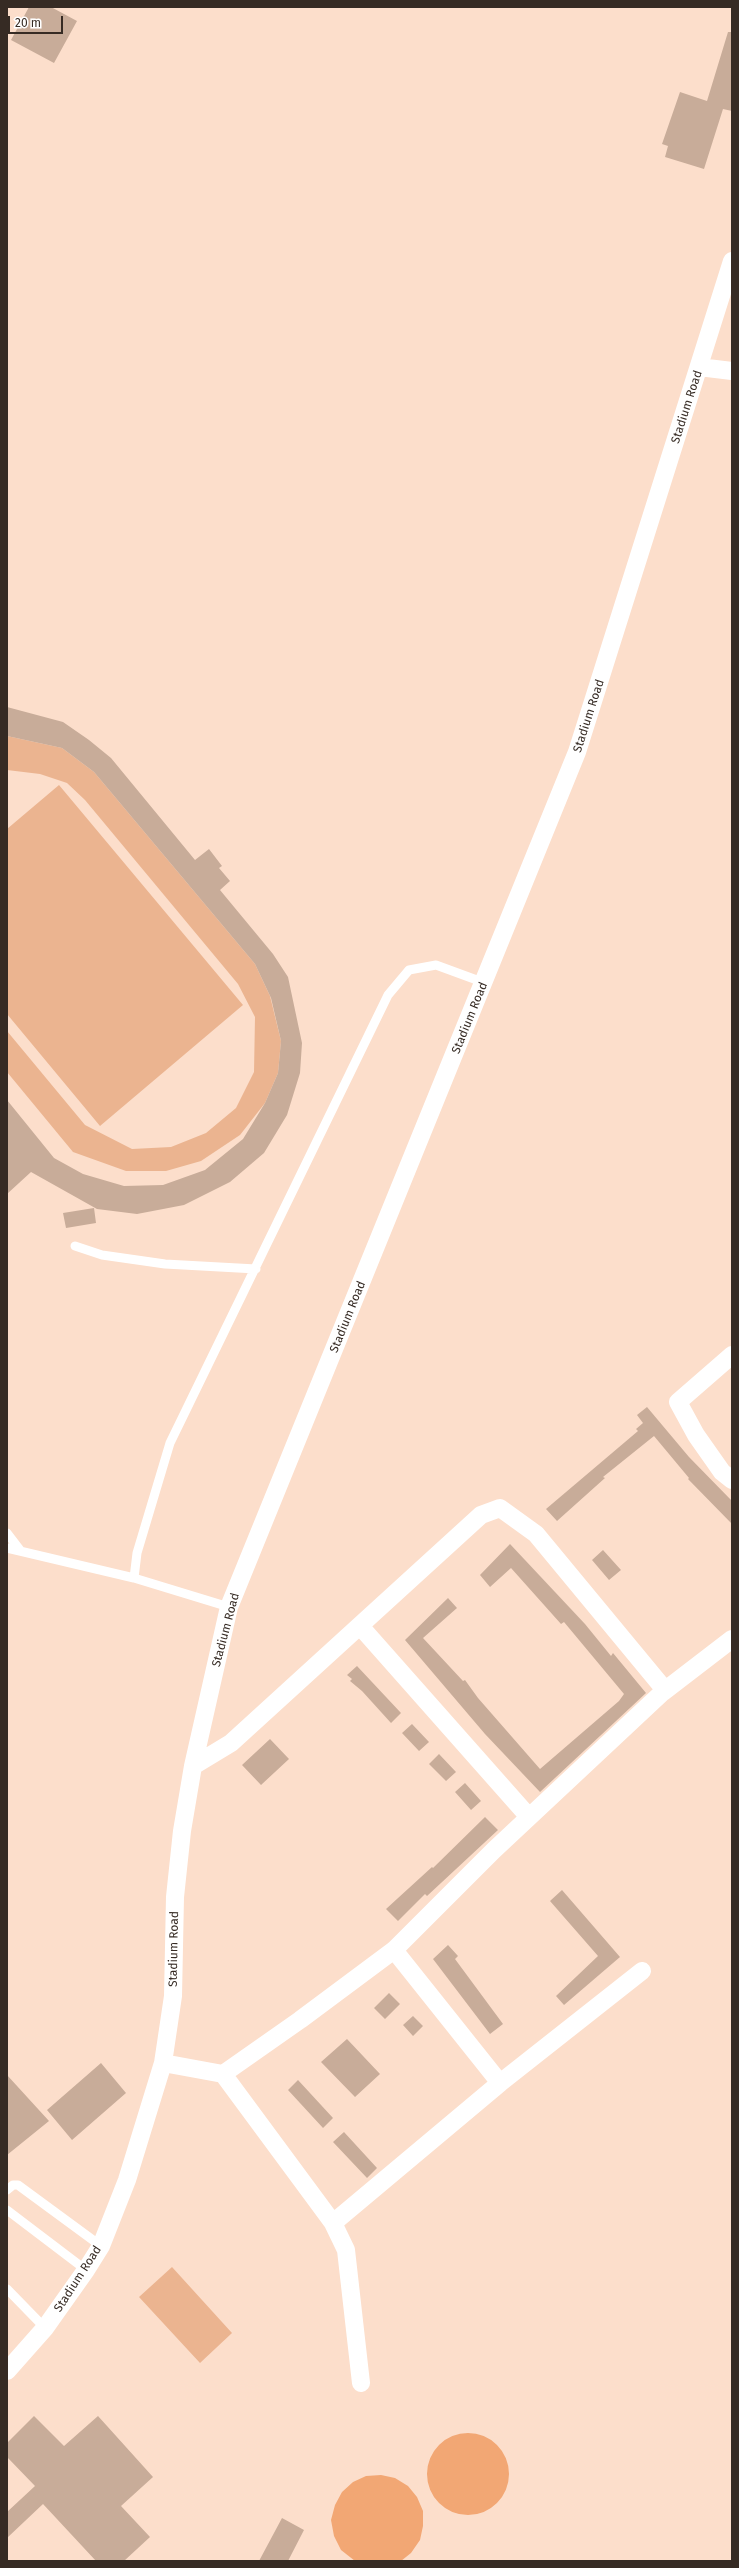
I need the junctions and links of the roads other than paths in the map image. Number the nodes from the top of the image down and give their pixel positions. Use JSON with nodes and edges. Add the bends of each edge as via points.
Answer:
{"nodes":[{"id":1,"x":732,"y":261,"type":"edge"},
{"id":2,"x":699,"y":367,"type":"junction"},
{"id":3,"x":732,"y":371,"type":"edge"},
{"id":4,"x":484,"y":983,"type":"junction"},
{"id":5,"x":75,"y":1246,"type":"dead end"},
{"id":6,"x":256,"y":1268,"type":"junction"},
{"id":7,"x":732,"y":1355,"type":"edge"},
{"id":8,"x":732,"y":1480,"type":"edge"},
{"id":9,"x":7,"y":1532,"type":"edge"},
{"id":10,"x":7,"y":1548,"type":"edge"},
{"id":11,"x":20,"y":1550,"type":"junction"},
{"id":12,"x":134,"y":1578,"type":"junction"},
{"id":13,"x":229,"y":1607,"type":"junction"},
{"id":14,"x":360,"y":1626,"type":"junction"},
{"id":15,"x":732,"y":1638,"type":"edge"},
{"id":16,"x":663,"y":1692,"type":"junction"},
{"id":17,"x":193,"y":1766,"type":"junction"},
{"id":18,"x":529,"y":1817,"type":"junction"},
{"id":19,"x":394,"y":1950,"type":"junction"},
{"id":20,"x":642,"y":1971,"type":"dead end"},
{"id":21,"x":163,"y":2063,"type":"junction"},
{"id":22,"x":223,"y":2074,"type":"junction"},
{"id":23,"x":500,"y":2083,"type":"junction"},
{"id":24,"x":7,"y":2190,"type":"edge"},
{"id":25,"x":7,"y":2210,"type":"edge"},
{"id":26,"x":333,"y":2223,"type":"junction"},
{"id":27,"x":101,"y":2246,"type":"junction"},
{"id":28,"x":86,"y":2270,"type":"junction"},
{"id":29,"x":7,"y":2289,"type":"edge"},
{"id":30,"x":45,"y":2328,"type":"junction"},
{"id":31,"x":7,"y":2371,"type":"edge"},
{"id":32,"x":361,"y":2383,"type":"dead end"}],
"edges":[{"from":1,"to":2,"type":"street","name":"Stadium Road"},
{"from":2,"to":3,"type":"street"},
{"from":2,"to":4,"type":"street","name":"Stadium Road","via":[[577,752]]},
{"from":4,"to":6,"type":"lane","via":[[436,965],[409,970],[388,995]]},
{"from":4,"to":13,"type":"street","name":"Stadium Road"},
{"from":5,"to":6,"type":"lane","via":[[102,1255],[165,1264]]},
{"from":6,"to":12,"type":"lane","via":[[170,1443],[136,1553]]},
{"from":7,"to":8,"type":"street","via":[[678,1402],[696,1435],[722,1472]]},
{"from":9,"to":11,"type":"lane"},
{"from":10,"to":11,"type":"lane"},
{"from":11,"to":12,"type":"lane"},
{"from":12,"to":13,"type":"lane"},
{"from":13,"to":17,"type":"street","name":"Stadium Road"},
{"from":14,"to":16,"type":"street","via":[[481,1515],[500,1508],[536,1534],[665,1690]]},
{"from":14,"to":17,"type":"street","via":[[231,1742]]},
{"from":14,"to":18,"type":"street"},
{"from":15,"to":16,"type":"street"},
{"from":16,"to":18,"type":"street"},
{"from":17,"to":21,"type":"street","name":"Stadium Road","via":[[175,1897],[173,1996]]},
{"from":18,"to":19,"type":"street"},
{"from":19,"to":22,"type":"street"},
{"from":19,"to":23,"type":"street"},
{"from":20,"to":23,"type":"street"},
{"from":21,"to":22,"type":"street"},
{"from":21,"to":27,"type":"street","name":"Stadium Road","via":[[126,2180]]},
{"from":22,"to":26,"type":"street"},
{"from":23,"to":26,"type":"street"},
{"from":24,"to":27,"type":"lane","via":[[13,2184],[18,2185]]},
{"from":25,"to":28,"type":"lane"},
{"from":26,"to":32,"type":"street","via":[[346,2250]]},
{"from":27,"to":28,"type":"street","name":"Stadium Road"},
{"from":28,"to":30,"type":"street","name":"Stadium Road"},
{"from":29,"to":30,"type":"lane"},
{"from":30,"to":31,"type":"street","name":"Stadium Road"}]}
